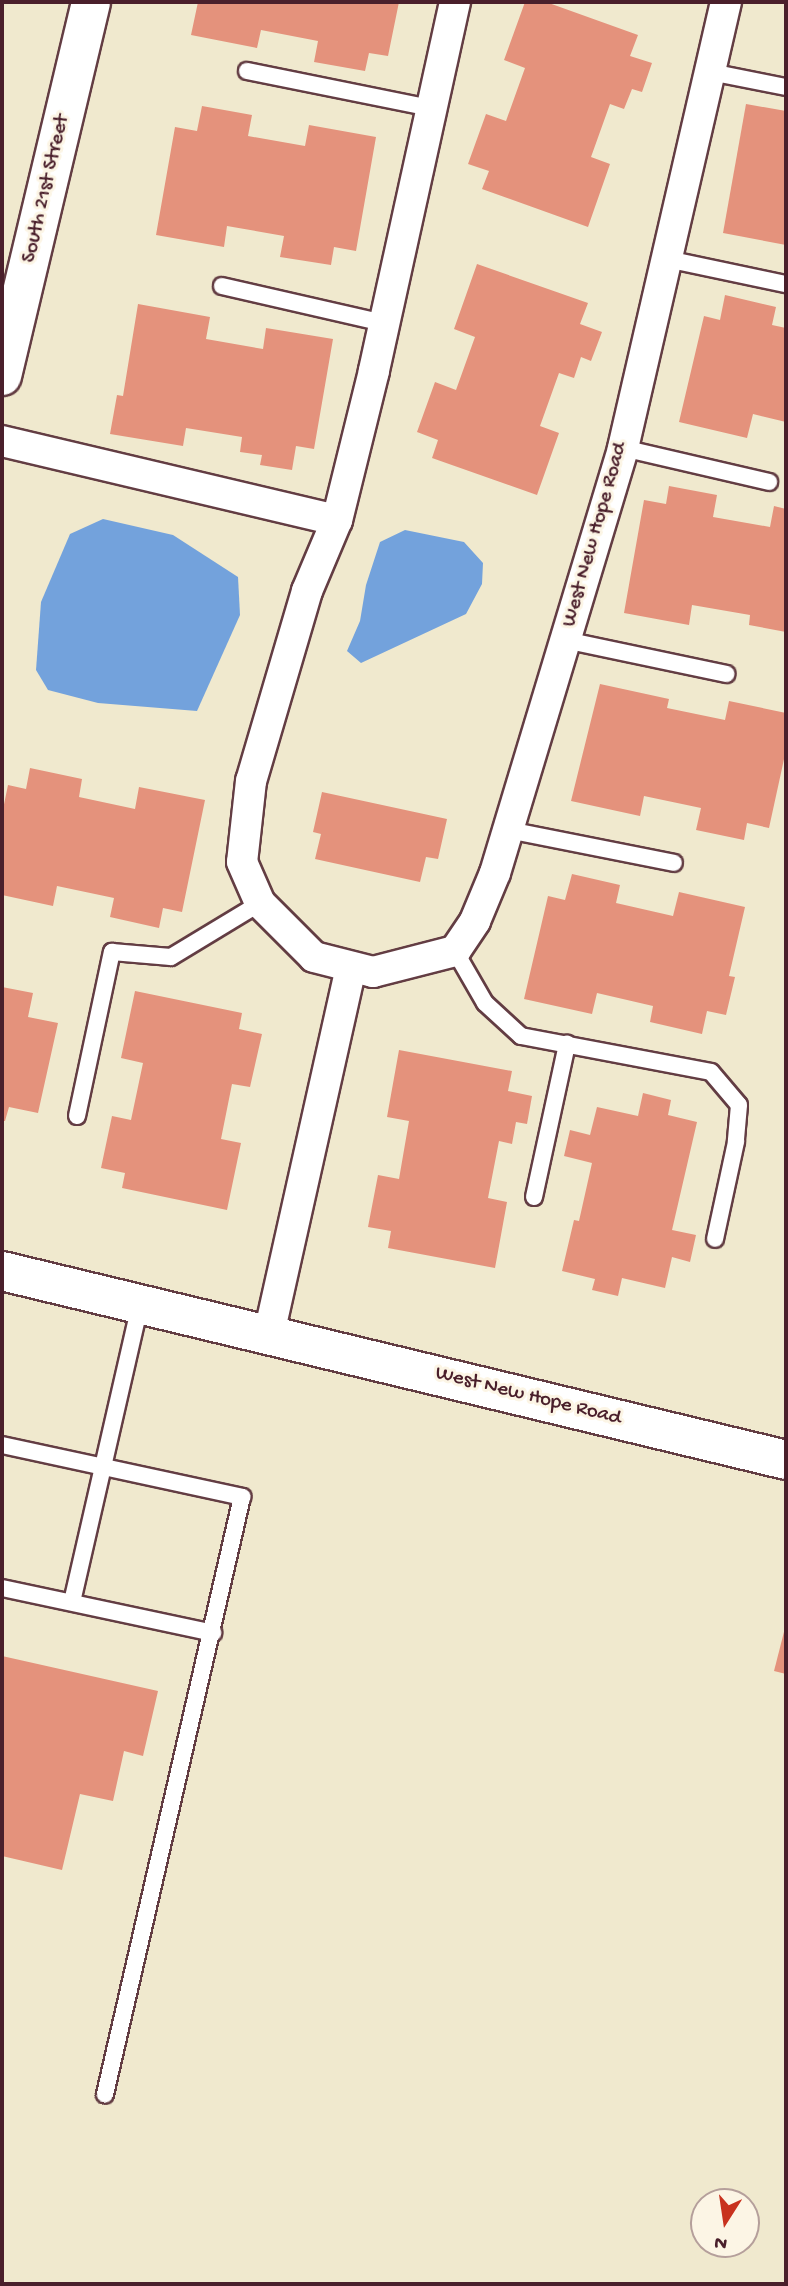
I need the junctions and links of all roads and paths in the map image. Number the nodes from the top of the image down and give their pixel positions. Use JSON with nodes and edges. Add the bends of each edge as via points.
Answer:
{"nodes":[{"id":1,"x":92,"y":2,"type":"edge"},
{"id":2,"x":455,"y":2,"type":"edge"},
{"id":3,"x":726,"y":2,"type":"edge"},
{"id":4,"x":247,"y":71,"type":"dead end"},
{"id":5,"x":710,"y":72,"type":"junction"},
{"id":6,"x":786,"y":87,"type":"edge"},
{"id":7,"x":431,"y":108,"type":"junction"},
{"id":8,"x":667,"y":259,"type":"junction"},
{"id":9,"x":786,"y":284,"type":"edge"},
{"id":10,"x":222,"y":286,"type":"dead end"},
{"id":11,"x":383,"y":323,"type":"junction"},
{"id":12,"x":2,"y":376,"type":"edge"},
{"id":13,"x":2,"y":441,"type":"edge"},
{"id":14,"x":623,"y":448,"type":"junction"},
{"id":15,"x":769,"y":482,"type":"dead end"},
{"id":16,"x":337,"y":520,"type":"junction"},
{"id":17,"x":565,"y":640,"type":"junction"},
{"id":18,"x":726,"y":674,"type":"dead end"},
{"id":19,"x":508,"y":830,"type":"junction"},
{"id":20,"x":674,"y":863,"type":"dead end"},
{"id":21,"x":260,"y":903,"type":"junction"},
{"id":22,"x":456,"y":951,"type":"junction"},
{"id":23,"x":351,"y":967,"type":"junction"},
{"id":24,"x":567,"y":1044,"type":"junction"},
{"id":25,"x":77,"y":1116,"type":"dead end"},
{"id":26,"x":534,"y":1198,"type":"dead end"},
{"id":27,"x":715,"y":1240,"type":"dead end"},
{"id":28,"x":2,"y":1271,"type":"edge"},
{"id":29,"x":140,"y":1304,"type":"junction"},
{"id":30,"x":269,"y":1334,"type":"junction"},
{"id":31,"x":2,"y":1445,"type":"edge"},
{"id":32,"x":786,"y":1460,"type":"edge"},
{"id":33,"x":103,"y":1466,"type":"junction"},
{"id":34,"x":2,"y":1588,"type":"edge"},
{"id":35,"x":72,"y":1602,"type":"junction"},
{"id":36,"x":213,"y":1633,"type":"junction"},
{"id":37,"x":105,"y":2094,"type":"dead end"}],
"edges":[{"from":1,"to":12,"type":"main road","name":"South 21st Street"},
{"from":2,"to":7,"type":"street"},
{"from":3,"to":5,"type":"street","name":"West New Hope Road"},
{"from":4,"to":7,"type":"lane"},
{"from":5,"to":6,"type":"lane"},
{"from":5,"to":8,"type":"street","name":"West New Hope Road"},
{"from":7,"to":11,"type":"street"},
{"from":8,"to":9,"type":"lane"},
{"from":8,"to":14,"type":"street","name":"West New Hope Road"},
{"from":10,"to":11,"type":"lane"},
{"from":11,"to":16,"type":"street"},
{"from":13,"to":16,"type":"street"},
{"from":14,"to":15,"type":"lane"},
{"from":14,"to":17,"type":"street","name":"West New Hope Road"},
{"from":16,"to":21,"type":"street","via":[[307,591],[251,781],[242,862]]},
{"from":17,"to":18,"type":"lane"},
{"from":17,"to":19,"type":"street","name":"West New Hope Road"},
{"from":19,"to":20,"type":"lane"},
{"from":19,"to":22,"type":"street","name":"West New Hope Road","via":[[475,921]]},
{"from":21,"to":23,"type":"street","via":[[314,957]]},
{"from":21,"to":25,"type":"lane","via":[[171,957],[112,952]]},
{"from":22,"to":23,"type":"street","via":[[373,972]]},
{"from":22,"to":24,"type":"lane","via":[[485,1003],[521,1036]]},
{"from":23,"to":30,"type":"street"},
{"from":24,"to":26,"type":"lane"},
{"from":24,"to":27,"type":"lane","via":[[711,1072],[739,1105],[736,1142]]},
{"from":28,"to":29,"type":"main road","name":"West New Hope Road"},
{"from":29,"to":30,"type":"main road","name":"West New Hope Road"},
{"from":29,"to":33,"type":"lane"},
{"from":30,"to":32,"type":"main road","name":"West New Hope Road"},
{"from":31,"to":33,"type":"lane"},
{"from":33,"to":35,"type":"lane"},
{"from":33,"to":36,"type":"lane","via":[[242,1497]]},
{"from":34,"to":35,"type":"lane"},
{"from":35,"to":36,"type":"lane"},
{"from":36,"to":37,"type":"lane"}]}
